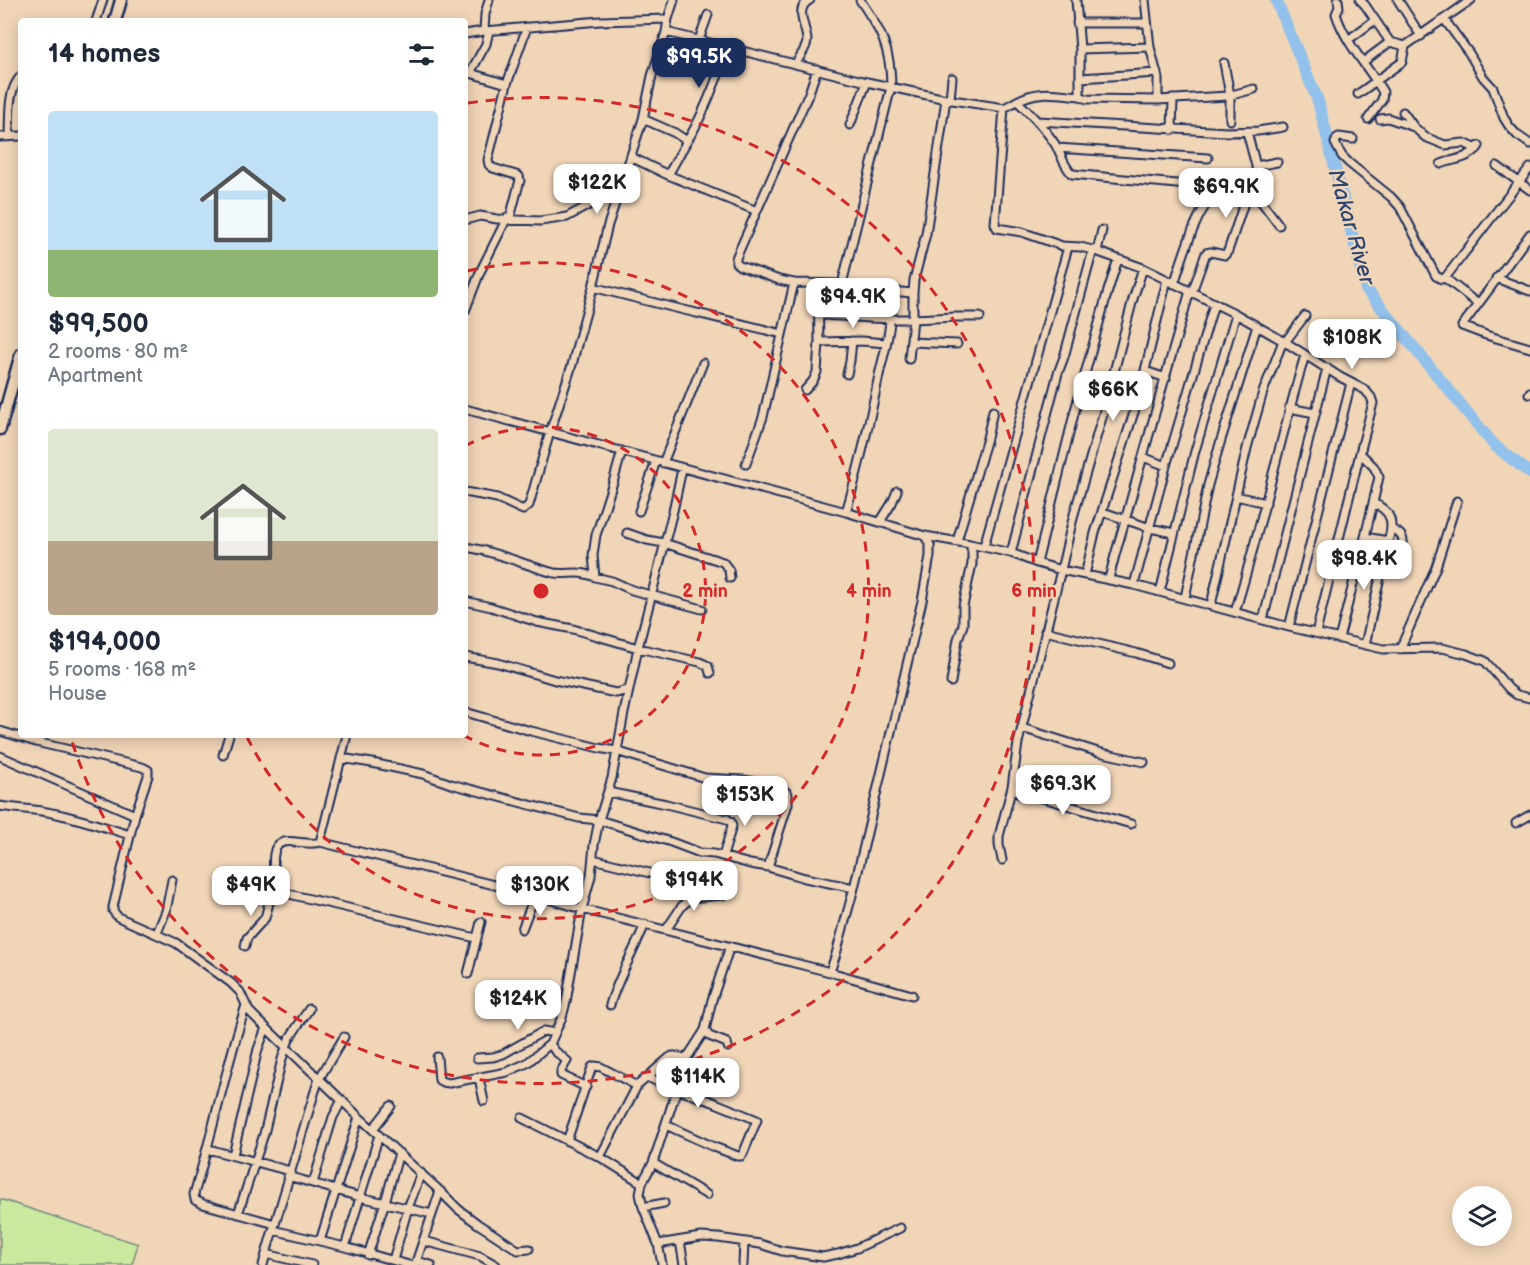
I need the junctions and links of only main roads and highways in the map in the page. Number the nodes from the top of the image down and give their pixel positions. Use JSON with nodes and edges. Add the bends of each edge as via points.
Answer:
{"nodes":[{"id":1,"x":117,"y":1,"type":"edge"},
{"id":2,"x":115,"y":18,"type":"edge"},
{"id":3,"x":18,"y":365,"type":"edge"},
{"id":4,"x":0,"y":429,"type":"edge"}],
"edges":[{"from":1,"to":2,"type":"main road"},
{"from":3,"to":4,"type":"main road"}]}
